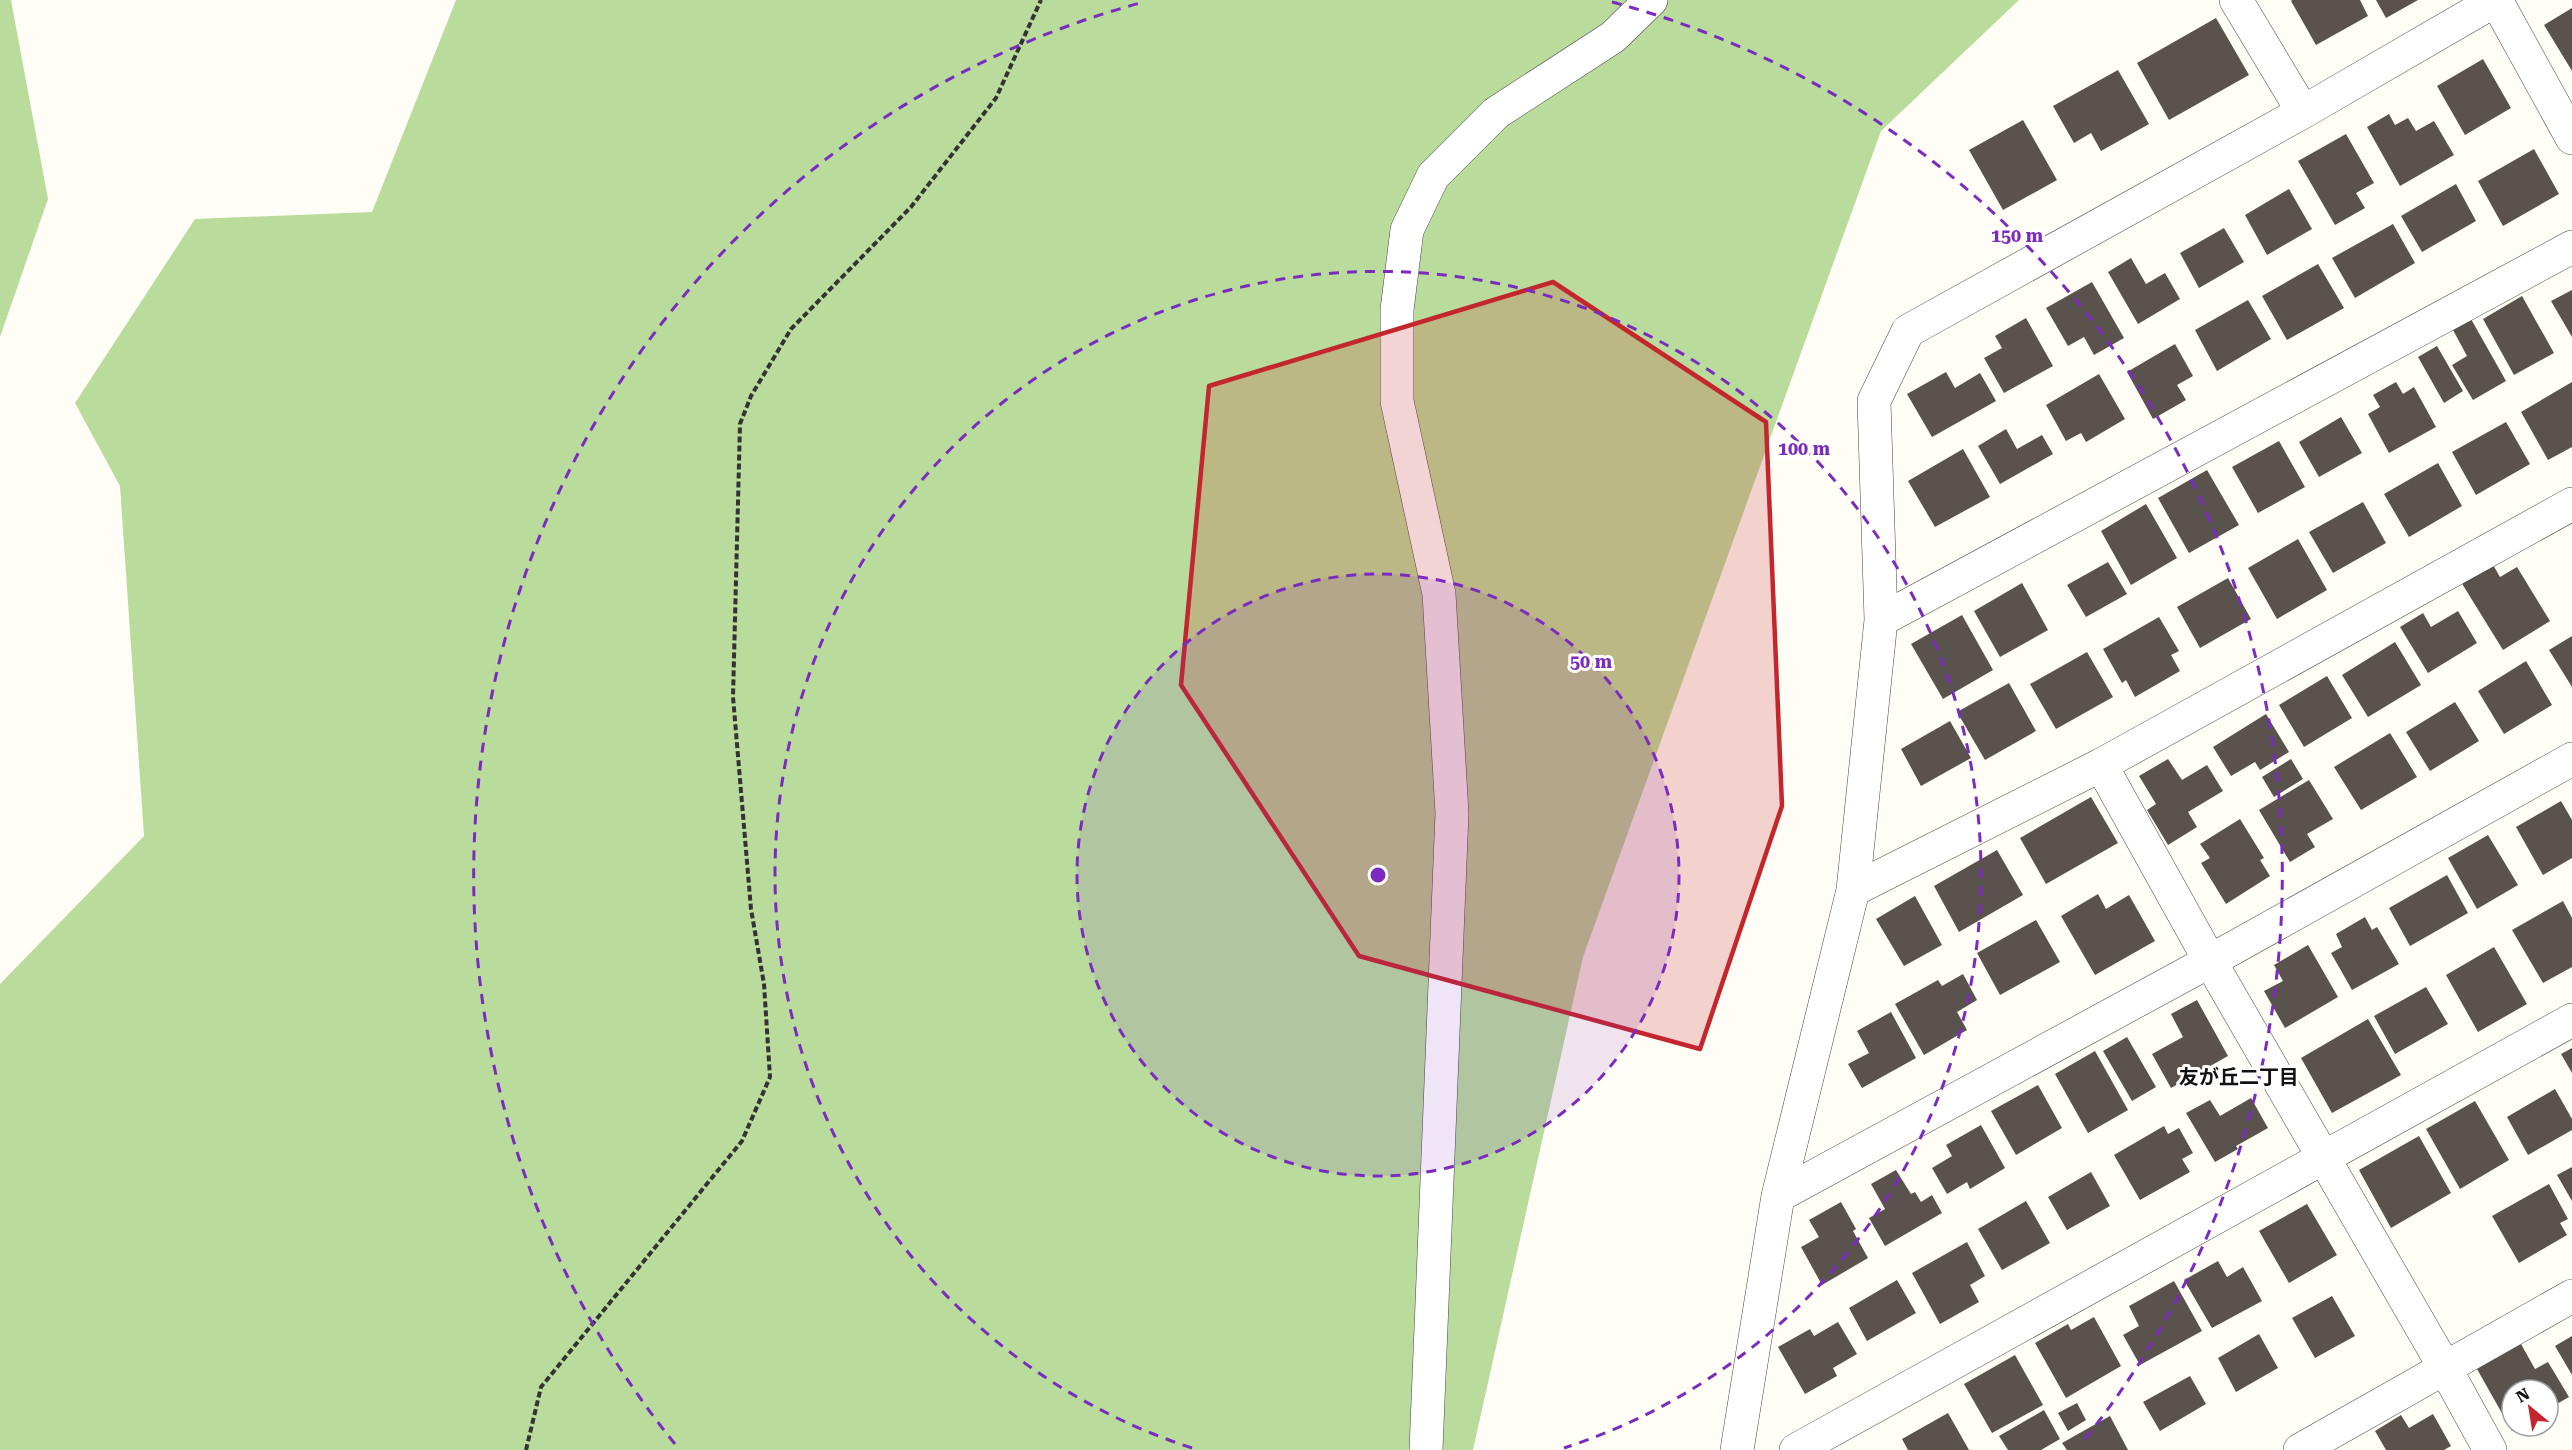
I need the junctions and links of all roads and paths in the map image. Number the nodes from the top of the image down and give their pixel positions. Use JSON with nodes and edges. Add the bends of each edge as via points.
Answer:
{"nodes":[{"id":1,"x":1041,"y":0,"type":"edge"},
{"id":2,"x":1651,"y":0,"type":"edge"},
{"id":3,"x":2236,"y":0,"type":"edge"},
{"id":4,"x":2496,"y":0,"type":"edge"},
{"id":5,"x":2303,"y":112,"type":"junction"},
{"id":6,"x":2572,"y":138,"type":"edge"},
{"id":7,"x":2572,"y":247,"type":"edge"},
{"id":8,"x":2572,"y":504,"type":"edge"},
{"id":9,"x":1881,"y":620,"type":"junction"},
{"id":10,"x":2572,"y":759,"type":"edge"},
{"id":11,"x":2101,"y":765,"type":"junction"},
{"id":12,"x":1853,"y":890,"type":"junction"},
{"id":13,"x":2210,"y":962,"type":"junction"},
{"id":14,"x":2572,"y":1020,"type":"edge"},
{"id":15,"x":2325,"y":1158,"type":"junction"},
{"id":16,"x":1778,"y":1196,"type":"junction"},
{"id":17,"x":2572,"y":1296,"type":"edge"},
{"id":18,"x":2445,"y":1368,"type":"junction"},
{"id":19,"x":526,"y":1450,"type":"edge"},
{"id":20,"x":1426,"y":1450,"type":"edge"},
{"id":21,"x":1737,"y":1450,"type":"edge"},
{"id":22,"x":1796,"y":1450,"type":"edge"},
{"id":23,"x":2300,"y":1450,"type":"edge"},
{"id":24,"x":2490,"y":1450,"type":"edge"}],
"edges":[{"from":1,"to":19,"type":"path","via":[[996,98],[911,207],[791,329],[751,396],[740,424],[734,697],[770,1077],[742,1141],[541,1387]]},
{"from":2,"to":20,"type":"street","via":[[1613,37],[1496,113],[1433,176],[1407,230],[1397,310],[1397,401],[1439,594],[1452,813]]},
{"from":3,"to":5,"type":"street"},
{"from":4,"to":5,"type":"street"},
{"from":4,"to":6,"type":"street"},
{"from":5,"to":9,"type":"street","via":[[1908,331],[1874,401]]},
{"from":7,"to":9,"type":"street"},
{"from":8,"to":11,"type":"street"},
{"from":9,"to":12,"type":"street"},
{"from":10,"to":13,"type":"street"},
{"from":11,"to":12,"type":"street"},
{"from":11,"to":13,"type":"street"},
{"from":12,"to":16,"type":"street"},
{"from":13,"to":15,"type":"street"},
{"from":13,"to":16,"type":"street"},
{"from":14,"to":15,"type":"street"},
{"from":15,"to":18,"type":"street"},
{"from":15,"to":22,"type":"street"},
{"from":16,"to":21,"type":"street"},
{"from":17,"to":18,"type":"street"},
{"from":18,"to":23,"type":"street"},
{"from":18,"to":24,"type":"street"}]}
